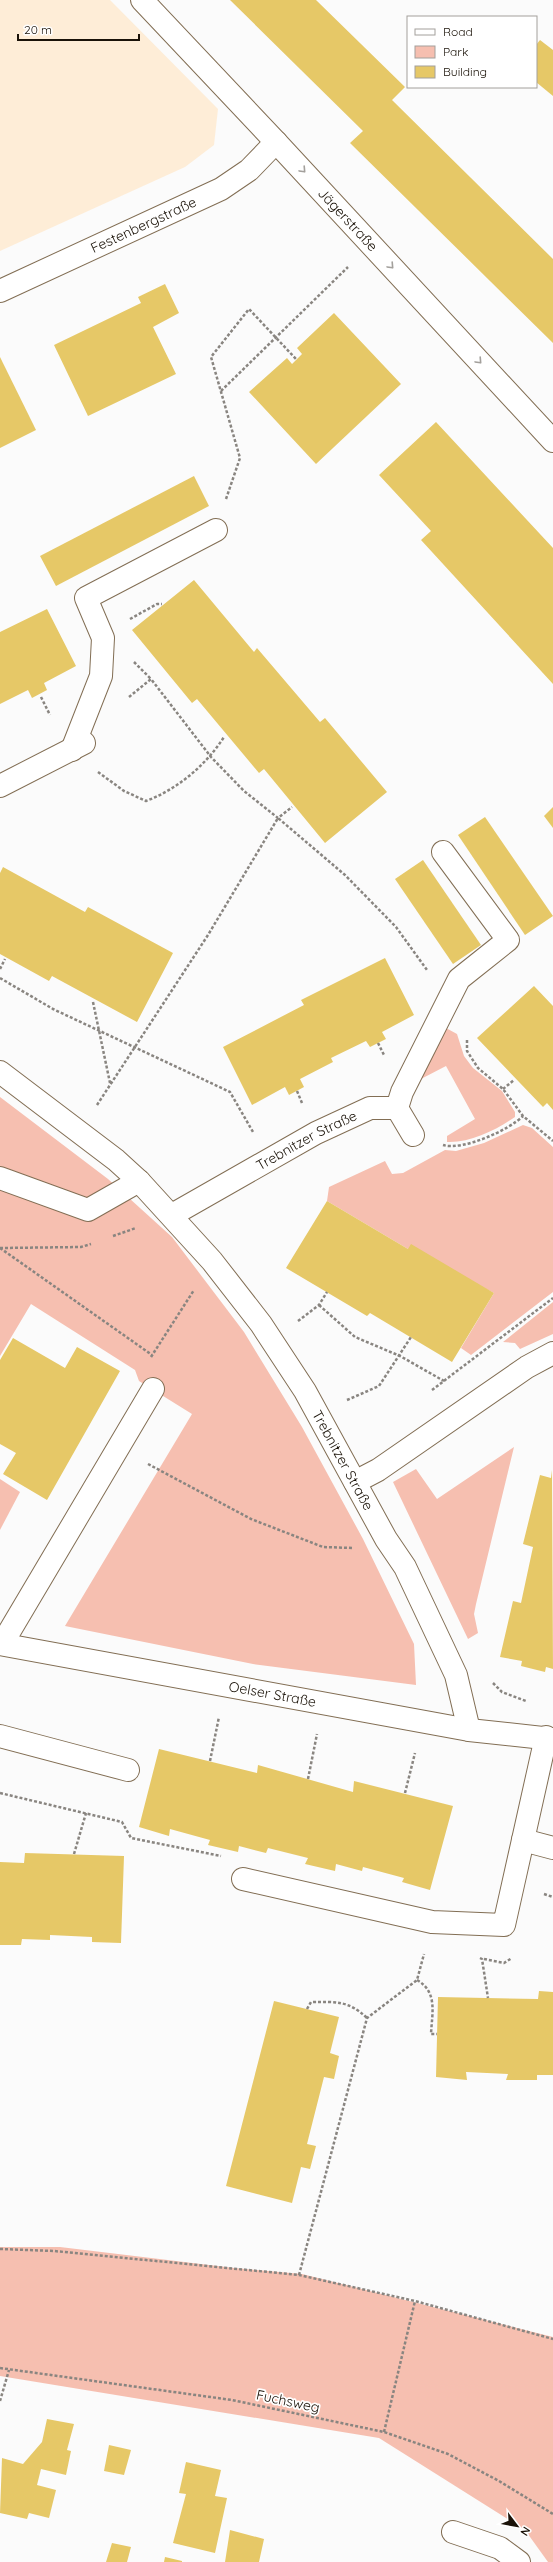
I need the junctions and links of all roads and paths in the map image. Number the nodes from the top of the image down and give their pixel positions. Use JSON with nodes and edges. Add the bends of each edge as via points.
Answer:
{"nodes":[{"id":1,"x":142,"y":0,"type":"edge"},
{"id":2,"x":276,"y":142,"type":"junction"},
{"id":3,"x":371,"y":244,"type":"junction"},
{"id":4,"x":0,"y":291,"type":"edge"},
{"id":5,"x":276,"y":337,"type":"junction"},
{"id":6,"x":296,"y":359,"type":"dead end"},
{"id":7,"x":221,"y":391,"type":"junction"},
{"id":8,"x":553,"y":441,"type":"edge"},
{"id":9,"x":216,"y":530,"type":"joint"},
{"id":10,"x":162,"y":604,"type":"dead end"},
{"id":11,"x":140,"y":612,"type":"dead end"},
{"id":12,"x":127,"y":699,"type":"dead end"},
{"id":13,"x":224,"y":737,"type":"dead end"},
{"id":14,"x":78,"y":747,"type":"junction"},
{"id":15,"x":211,"y":757,"type":"junction"},
{"id":16,"x":0,"y":786,"type":"edge"},
{"id":17,"x":292,"y":807,"type":"dead end"},
{"id":18,"x":278,"y":818,"type":"junction"},
{"id":19,"x":443,"y":852,"type":"dead end"},
{"id":20,"x":5,"y":959,"type":"dead end"},
{"id":21,"x":0,"y":968,"type":"edge"},
{"id":22,"x":0,"y":978,"type":"edge"},
{"id":23,"x":93,"y":1002,"type":"dead end"},
{"id":24,"x":443,"y":1013,"type":"junction"},
{"id":25,"x":97,"y":1029,"type":"junction"},
{"id":26,"x":135,"y":1046,"type":"junction"},
{"id":27,"x":0,"y":1072,"type":"edge"},
{"id":28,"x":514,"y":1080,"type":"dead end"},
{"id":29,"x":110,"y":1084,"type":"junction"},
{"id":30,"x":503,"y":1089,"type":"junction"},
{"id":31,"x":94,"y":1108,"type":"dead end"},
{"id":32,"x":397,"y":1108,"type":"junction"},
{"id":33,"x":523,"y":1116,"type":"junction"},
{"id":34,"x":413,"y":1135,"type":"joint"},
{"id":35,"x":553,"y":1141,"type":"edge"},
{"id":36,"x":268,"y":1159,"type":"junction"},
{"id":37,"x":0,"y":1178,"type":"edge"},
{"id":38,"x":139,"y":1181,"type":"junction"},
{"id":39,"x":172,"y":1215,"type":"junction"},
{"id":40,"x":0,"y":1248,"type":"edge"},
{"id":41,"x":327,"y":1292,"type":"dead end"},
{"id":42,"x":553,"y":1298,"type":"edge"},
{"id":43,"x":319,"y":1306,"type":"junction"},
{"id":44,"x":293,"y":1324,"type":"dead end"},
{"id":45,"x":411,"y":1337,"type":"dead end"},
{"id":46,"x":553,"y":1353,"type":"edge"},
{"id":47,"x":152,"y":1355,"type":"dead end"},
{"id":48,"x":400,"y":1356,"type":"junction"},
{"id":49,"x":444,"y":1381,"type":"junction"},
{"id":50,"x":153,"y":1389,"type":"dead end"},
{"id":51,"x":426,"y":1395,"type":"dead end"},
{"id":52,"x":343,"y":1401,"type":"dead end"},
{"id":53,"x":114,"y":1453,"type":"junction"},
{"id":54,"x":355,"y":1482,"type":"junction"},
{"id":55,"x":386,"y":1539,"type":"junction"},
{"id":56,"x":1,"y":1644,"type":"edge"},
{"id":57,"x":226,"y":1685,"type":"junction"},
{"id":58,"x":323,"y":1703,"type":"junction"},
{"id":59,"x":422,"y":1721,"type":"junction"},
{"id":60,"x":469,"y":1730,"type":"junction"},
{"id":61,"x":0,"y":1736,"type":"edge"},
{"id":62,"x":550,"y":1738,"type":"edge"},
{"id":63,"x":210,"y":1761,"type":"dead end"},
{"id":64,"x":128,"y":1770,"type":"dead end"},
{"id":65,"x":308,"y":1779,"type":"dead end"},
{"id":66,"x":0,"y":1793,"type":"edge"},
{"id":67,"x":405,"y":1794,"type":"dead end"},
{"id":68,"x":86,"y":1813,"type":"junction"},
{"id":69,"x":523,"y":1840,"type":"junction"},
{"id":70,"x":553,"y":1848,"type":"edge"},
{"id":71,"x":74,"y":1854,"type":"dead end"},
{"id":72,"x":243,"y":1879,"type":"joint"},
{"id":73,"x":432,"y":1922,"type":"junction"},
{"id":74,"x":475,"y":1957,"type":"dead end"},
{"id":75,"x":417,"y":1980,"type":"junction"},
{"id":76,"x":488,"y":1998,"type":"dead end"},
{"id":77,"x":307,"y":2009,"type":"dead end"},
{"id":78,"x":366,"y":2018,"type":"junction"},
{"id":79,"x":437,"y":2034,"type":"dead end"},
{"id":80,"x":0,"y":2249,"type":"edge"},
{"id":81,"x":300,"y":2275,"type":"junction"},
{"id":82,"x":415,"y":2301,"type":"junction"},
{"id":83,"x":553,"y":2339,"type":"edge"},
{"id":84,"x":0,"y":2368,"type":"edge"},
{"id":85,"x":9,"y":2370,"type":"junction"},
{"id":86,"x":0,"y":2401,"type":"edge"},
{"id":87,"x":384,"y":2432,"type":"junction"},
{"id":88,"x":553,"y":2514,"type":"edge"},
{"id":89,"x":453,"y":2532,"type":"dead end"},
{"id":90,"x":519,"y":2562,"type":"edge"}],
"edges":[{"from":1,"to":2,"type":"street","name":"Jägerstraße"},
{"from":2,"to":3,"type":"street","name":"Jägerstraße","one_way":true},
{"from":2,"to":4,"type":"street","name":"Festenbergstraße","via":[[249,170],[221,190]]},
{"from":3,"to":5,"type":"path"},
{"from":3,"to":8,"type":"street","name":"Jägerstraße","one_way":true},
{"from":5,"to":6,"type":"path"},
{"from":5,"to":7,"type":"path"},
{"from":5,"to":7,"type":"path","via":[[249,309],[211,357]]},
{"from":7,"to":9,"type":"path","via":[[240,458]]},
{"from":9,"to":14,"type":"street","via":[[86,598],[104,638],[101,676]]},
{"from":10,"to":11,"type":"path"},
{"from":12,"to":15,"type":"path","via":[[151,679]]},
{"from":13,"to":15,"type":"path"},
{"from":14,"to":15,"type":"path","via":[[124,791],[146,801],[166,793]]},
{"from":14,"to":16,"type":"street"},
{"from":15,"to":18,"type":"path","via":[[244,791]]},
{"from":17,"to":18,"type":"path"},
{"from":18,"to":24,"type":"path","via":[[345,874],[396,927],[434,978]]},
{"from":18,"to":26,"type":"path","via":[[208,935]]},
{"from":19,"to":24,"type":"street","via":[[508,940],[459,980]]},
{"from":20,"to":21,"type":"path"},
{"from":22,"to":25,"type":"path","via":[[53,1009]]},
{"from":23,"to":25,"type":"path"},
{"from":24,"to":30,"type":"path","via":[[467,1037],[467,1051],[478,1068]]},
{"from":24,"to":32,"type":"street","via":[[402,1092]]},
{"from":25,"to":26,"type":"path"},
{"from":25,"to":29,"type":"path"},
{"from":26,"to":29,"type":"path"},
{"from":26,"to":36,"type":"path","via":[[230,1092]]},
{"from":27,"to":38,"type":"street","name":"Trebnitzer Straße","via":[[116,1160]]},
{"from":28,"to":30,"type":"path"},
{"from":29,"to":31,"type":"path"},
{"from":30,"to":33,"type":"path"},
{"from":32,"to":34,"type":"street"},
{"from":32,"to":36,"type":"street","name":"Trebnitzer Straße","via":[[370,1108]]},
{"from":33,"to":34,"type":"path","via":[[496,1133],[459,1146],[447,1146]]},
{"from":33,"to":35,"type":"path"},
{"from":36,"to":39,"type":"street","name":"Trebnitzer Straße"},
{"from":37,"to":38,"type":"street","via":[[88,1210]]},
{"from":38,"to":39,"type":"street","name":"Trebnitzer Straße"},
{"from":39,"to":54,"type":"street","name":"Trebnitzer Straße","via":[[261,1324],[305,1391]]},
{"from":40,"to":47,"type":"path"},
{"from":41,"to":43,"type":"path"},
{"from":42,"to":49,"type":"path"},
{"from":43,"to":44,"type":"path"},
{"from":43,"to":48,"type":"path","via":[[355,1337]]},
{"from":45,"to":48,"type":"path"},
{"from":46,"to":54,"type":"street","via":[[527,1367],[378,1470]]},
{"from":48,"to":49,"type":"path"},
{"from":48,"to":52,"type":"path","via":[[379,1386]]},
{"from":49,"to":51,"type":"path"},
{"from":50,"to":53,"type":"street"},
{"from":53,"to":55,"type":"path","via":[[137,1458],[251,1519],[323,1547],[355,1548]]},
{"from":53,"to":56,"type":"street"},
{"from":54,"to":55,"type":"street","name":"Trebnitzer Straße"},
{"from":55,"to":60,"type":"street","name":"Trebnitzer Straße","via":[[405,1567],[456,1674]]},
{"from":56,"to":57,"type":"street","name":"Oelser Straße"},
{"from":57,"to":58,"type":"street","name":"Oelser Straße"},
{"from":57,"to":63,"type":"path"},
{"from":58,"to":59,"type":"street","name":"Oelser Straße"},
{"from":58,"to":65,"type":"path"},
{"from":59,"to":60,"type":"street","name":"Oelser Straße"},
{"from":59,"to":67,"type":"path"},
{"from":60,"to":62,"type":"street","name":"Oelser Straße"},
{"from":61,"to":64,"type":"street"},
{"from":62,"to":69,"type":"street","name":"Oelser Straße"},
{"from":66,"to":68,"type":"path"},
{"from":68,"to":71,"type":"path"},
{"from":68,"to":72,"type":"path","via":[[122,1822],[131,1838],[237,1859]]},
{"from":69,"to":70,"type":"street"},
{"from":69,"to":73,"type":"street","name":"Oelser Straße","via":[[504,1925]]},
{"from":72,"to":73,"type":"street"},
{"from":73,"to":75,"type":"path"},
{"from":74,"to":76,"type":"path","via":[[482,1959]]},
{"from":75,"to":78,"type":"path"},
{"from":75,"to":79,"type":"path","via":[[427,1986],[433,2000],[431,2034]]},
{"from":77,"to":78,"type":"path","via":[[311,2002],[338,2002],[354,2006]]},
{"from":78,"to":81,"type":"path"},
{"from":80,"to":81,"type":"path","via":[[54,2251]]},
{"from":81,"to":82,"type":"path"},
{"from":82,"to":83,"type":"path"},
{"from":82,"to":87,"type":"path"},
{"from":84,"to":85,"type":"path","name":"Fuchsweg"},
{"from":85,"to":86,"type":"path"},
{"from":85,"to":87,"type":"path","name":"Fuchsweg","via":[[232,2400]]},
{"from":87,"to":88,"type":"path","name":"Fuchsweg","via":[[448,2454]]},
{"from":89,"to":90,"type":"street","via":[[500,2548]]}]}
